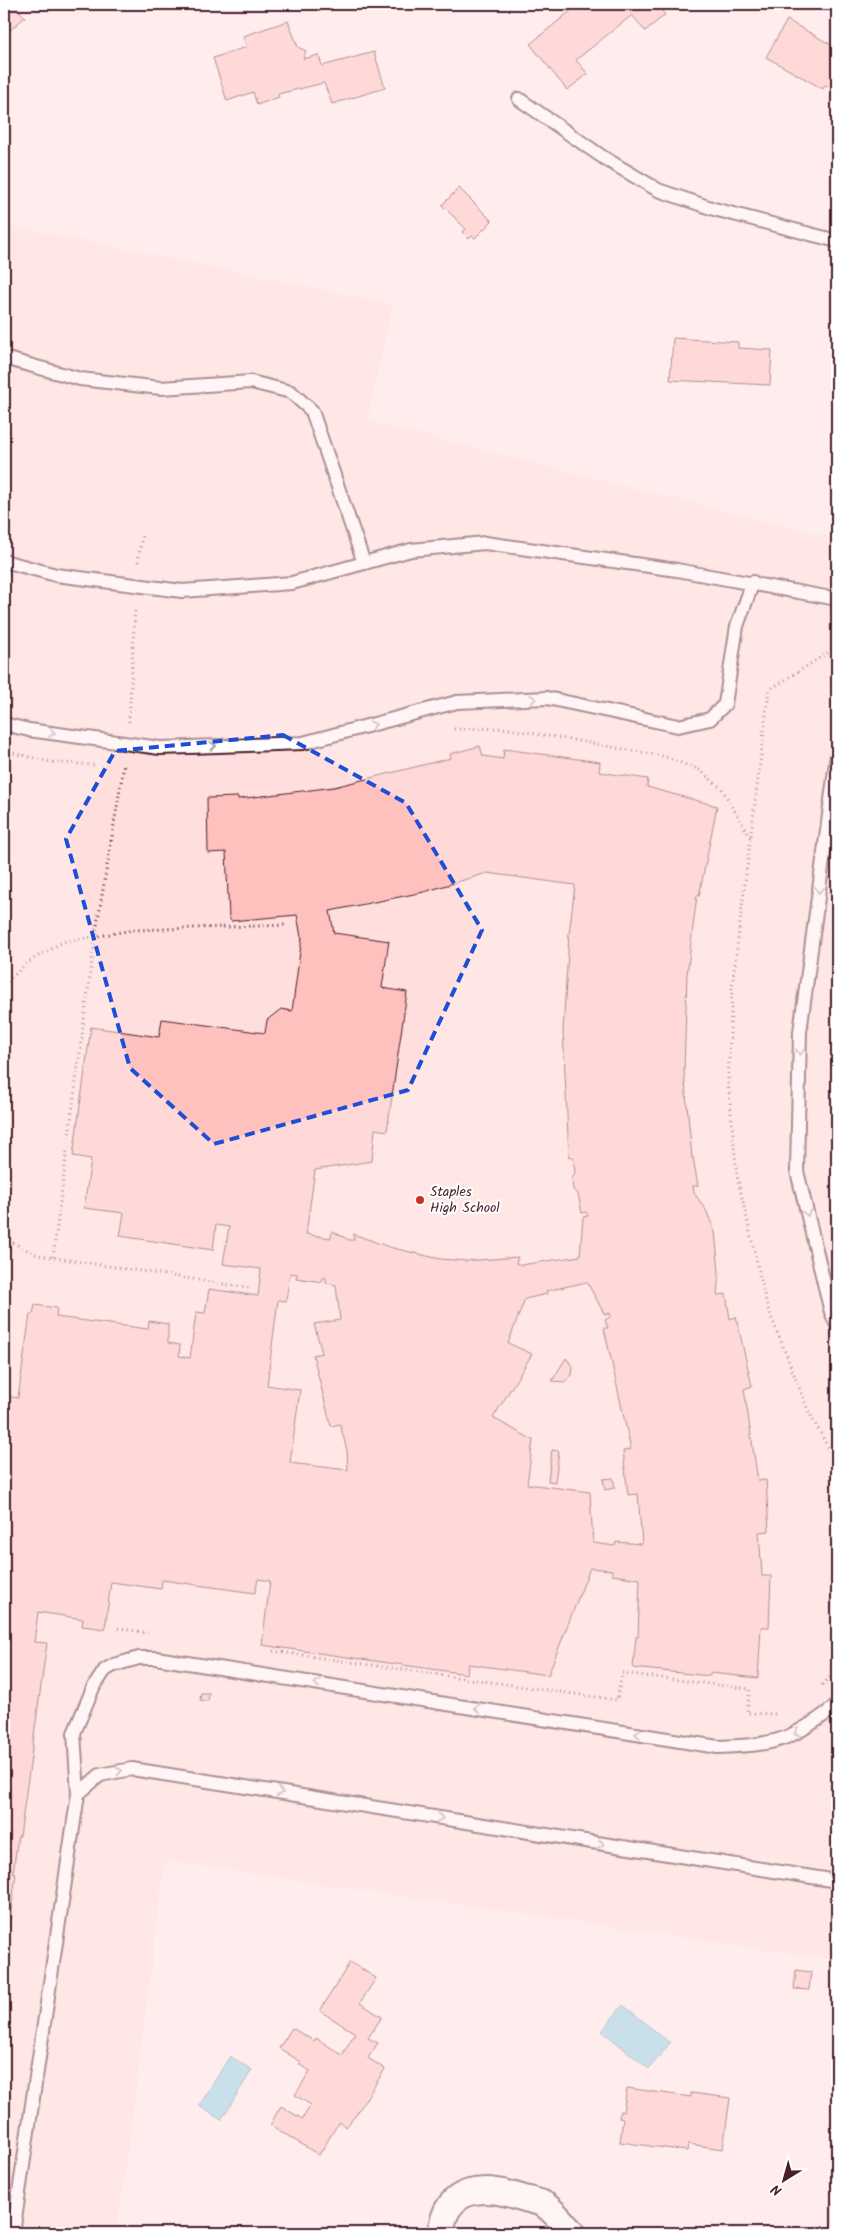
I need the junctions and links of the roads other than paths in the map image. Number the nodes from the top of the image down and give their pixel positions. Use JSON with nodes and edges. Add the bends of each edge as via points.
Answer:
{"nodes":[{"id":1,"x":519,"y":99,"type":"dead end"},
{"id":2,"x":837,"y":241,"type":"edge"},
{"id":3,"x":4,"y":358,"type":"edge"},
{"id":4,"x":4,"y":561,"type":"edge"},
{"id":5,"x":364,"y":563,"type":"junction"},
{"id":6,"x":753,"y":582,"type":"junction"},
{"id":7,"x":837,"y":598,"type":"edge"},
{"id":8,"x":4,"y":724,"type":"edge"},
{"id":9,"x":837,"y":755,"type":"edge"},
{"id":10,"x":837,"y":1325,"type":"edge"},
{"id":11,"x":837,"y":1706,"type":"edge"},
{"id":12,"x":78,"y":1794,"type":"junction"},
{"id":13,"x":837,"y":1882,"type":"edge"},
{"id":14,"x":13,"y":2233,"type":"edge"},
{"id":15,"x":441,"y":2233,"type":"edge"},
{"id":16,"x":572,"y":2233,"type":"edge"}],
"edges":[{"from":1,"to":2,"type":"lane","via":[[604,158],[658,190]]},
{"from":3,"to":5,"type":"lane","via":[[80,379],[161,388],[251,382],[291,392],[312,411]]},
{"from":4,"to":5,"type":"lane","via":[[56,574],[182,591],[292,583]]},
{"from":5,"to":6,"type":"lane","via":[[411,550],[485,543]]},
{"from":6,"to":7,"type":"lane"},
{"from":8,"to":6,"type":"lane","one_way":true,"via":[[160,748],[303,743],[457,702],[547,698],[678,726],[710,719],[725,704],[737,626]]},
{"from":9,"to":10,"type":"lane","one_way":true,"via":[[800,1032],[797,1171],[831,1312]]},
{"from":11,"to":12,"type":"lane","one_way":true,"via":[[808,1728],[769,1744],[718,1746],[156,1658],[139,1658],[105,1670],[93,1688],[74,1733]]},
{"from":12,"to":13,"type":"lane","one_way":true,"via":[[100,1775],[132,1769]]},
{"from":12,"to":14,"type":"lane"},
{"from":15,"to":16,"type":"street","via":[[442,2218],[454,2198],[474,2190],[507,2192],[544,2205]]}]}
